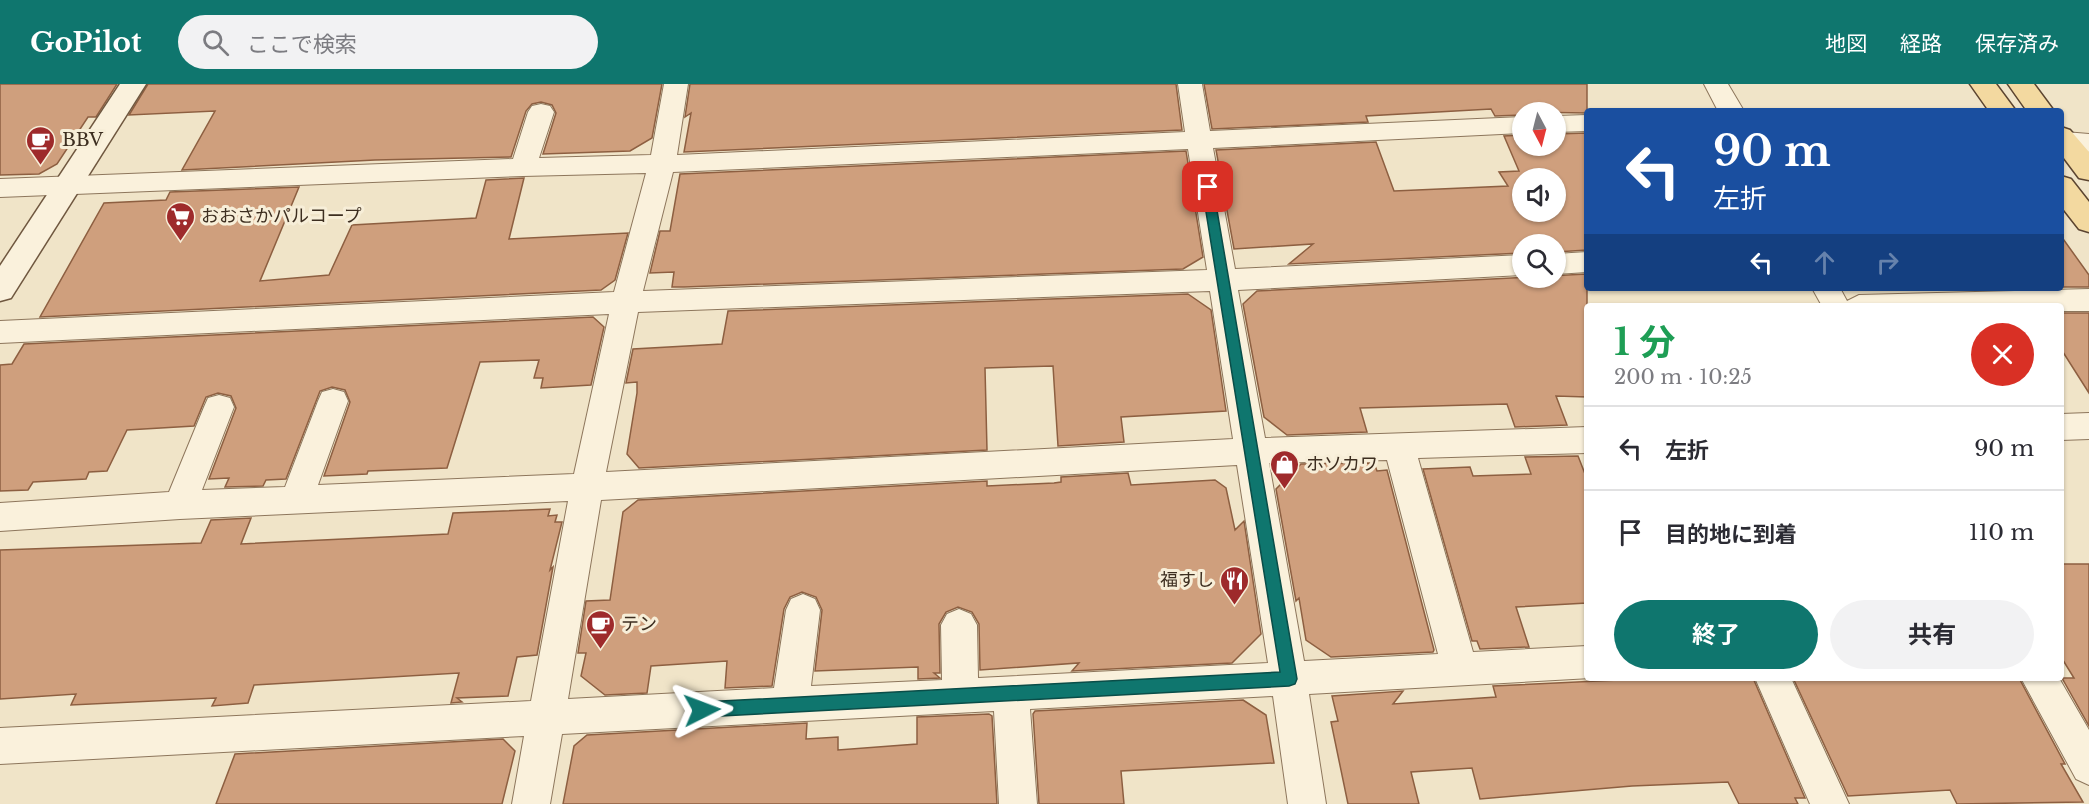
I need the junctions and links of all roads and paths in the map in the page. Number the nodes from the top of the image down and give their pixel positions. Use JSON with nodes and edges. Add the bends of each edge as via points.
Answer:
{"nodes":[{"id":1,"x":133,"y":84,"type":"edge"},
{"id":2,"x":676,"y":84,"type":"edge"},
{"id":3,"x":1190,"y":84,"type":"edge"},
{"id":4,"x":1716,"y":84,"type":"edge"},
{"id":5,"x":1983,"y":84,"type":"edge"},
{"id":6,"x":2020,"y":84,"type":"edge"},
{"id":7,"x":1729,"y":108,"type":"edge"},
{"id":8,"x":2001,"y":108,"type":"edge"},
{"id":9,"x":2039,"y":108,"type":"edge"},
{"id":10,"x":541,"y":112,"type":"dead end"},
{"id":11,"x":1584,"y":123,"type":"edge"},
{"id":12,"x":1566,"y":124,"type":"edge"},
{"id":13,"x":1512,"y":125,"type":"edge"},
{"id":14,"x":1200,"y":140,"type":"junction"},
{"id":15,"x":2072,"y":140,"type":"edge"},
{"id":16,"x":662,"y":164,"type":"junction"},
{"id":17,"x":523,"y":167,"type":"junction"},
{"id":18,"x":2089,"y":171,"type":"edge"},
{"id":19,"x":66,"y":185,"type":"junction"},
{"id":20,"x":0,"y":188,"type":"edge"},
{"id":21,"x":2064,"y":190,"type":"edge"},
{"id":22,"x":2089,"y":222,"type":"edge"},
{"id":23,"x":1584,"y":262,"type":"edge"},
{"id":24,"x":1566,"y":263,"type":"edge"},
{"id":25,"x":1512,"y":266,"type":"edge"},
{"id":26,"x":1222,"y":280,"type":"junction"},
{"id":27,"x":0,"y":290,"type":"edge"},
{"id":28,"x":2089,"y":300,"type":"edge"},
{"id":29,"x":626,"y":302,"type":"junction"},
{"id":30,"x":1974,"y":303,"type":"edge"},
{"id":31,"x":0,"y":332,"type":"edge"},
{"id":32,"x":333,"y":401,"type":"dead end"},
{"id":33,"x":219,"y":407,"type":"dead end"},
{"id":34,"x":2089,"y":426,"type":"edge"},
{"id":35,"x":2064,"y":427,"type":"edge"},
{"id":36,"x":1584,"y":440,"type":"edge"},
{"id":37,"x":1399,"y":446,"type":"junction"},
{"id":38,"x":1252,"y":451,"type":"junction"},
{"id":39,"x":587,"y":487,"type":"junction"},
{"id":40,"x":297,"y":499,"type":"junction"},
{"id":41,"x":180,"y":505,"type":"junction"},
{"id":42,"x":0,"y":517,"type":"edge"},
{"id":43,"x":803,"y":610,"type":"dead end"},
{"id":44,"x":959,"y":625,"type":"dead end"},
{"id":45,"x":1584,"y":663,"type":"edge"},
{"id":46,"x":1460,"y":670,"type":"junction"},
{"id":47,"x":1289,"y":679,"type":"junction"},
{"id":48,"x":1774,"y":681,"type":"edge"},
{"id":49,"x":2041,"y":681,"type":"edge"},
{"id":50,"x":1011,"y":694,"type":"junction"},
{"id":51,"x":960,"y":697,"type":"junction"},
{"id":52,"x":790,"y":705,"type":"junction"},
{"id":53,"x":546,"y":718,"type":"junction"},
{"id":54,"x":0,"y":746,"type":"edge"},
{"id":55,"x":2089,"y":766,"type":"edge"},
{"id":56,"x":531,"y":804,"type":"edge"},
{"id":57,"x":1018,"y":804,"type":"edge"},
{"id":58,"x":1307,"y":804,"type":"edge"},
{"id":59,"x":1830,"y":804,"type":"edge"}],
"edges":[{"from":1,"to":19,"type":"street"},
{"from":2,"to":16,"type":"street"},
{"from":3,"to":14,"type":"street"},
{"from":4,"to":7,"type":"street"},
{"from":5,"to":8,"type":"main road"},
{"from":6,"to":9,"type":"main road"},
{"from":10,"to":17,"type":"street"},
{"from":11,"to":12,"type":"street"},
{"from":13,"to":14,"type":"street"},
{"from":14,"to":16,"type":"street"},
{"from":14,"to":26,"type":"street"},
{"from":15,"to":18,"type":"main road"},
{"from":16,"to":17,"type":"street"},
{"from":16,"to":29,"type":"street"},
{"from":17,"to":19,"type":"street"},
{"from":19,"to":20,"type":"street"},
{"from":19,"to":27,"type":"street"},
{"from":21,"to":22,"type":"main road"},
{"from":23,"to":24,"type":"street"},
{"from":25,"to":26,"type":"street"},
{"from":26,"to":29,"type":"street"},
{"from":26,"to":38,"type":"street"},
{"from":28,"to":30,"type":"street"},
{"from":29,"to":31,"type":"street"},
{"from":29,"to":39,"type":"street"},
{"from":32,"to":40,"type":"street"},
{"from":33,"to":41,"type":"street"},
{"from":34,"to":35,"type":"street"},
{"from":36,"to":37,"type":"street"},
{"from":37,"to":38,"type":"street"},
{"from":37,"to":46,"type":"street"},
{"from":38,"to":39,"type":"street"},
{"from":38,"to":47,"type":"street"},
{"from":39,"to":40,"type":"street"},
{"from":39,"to":53,"type":"street"},
{"from":40,"to":41,"type":"street"},
{"from":41,"to":42,"type":"street"},
{"from":43,"to":52,"type":"street"},
{"from":44,"to":51,"type":"street"},
{"from":45,"to":46,"type":"street"},
{"from":46,"to":47,"type":"street"},
{"from":47,"to":50,"type":"street"},
{"from":47,"to":58,"type":"street"},
{"from":48,"to":59,"type":"street"},
{"from":49,"to":55,"type":"street"},
{"from":50,"to":51,"type":"street"},
{"from":50,"to":57,"type":"street"},
{"from":51,"to":52,"type":"street"},
{"from":52,"to":53,"type":"street"},
{"from":53,"to":54,"type":"street"},
{"from":53,"to":56,"type":"street"}]}
